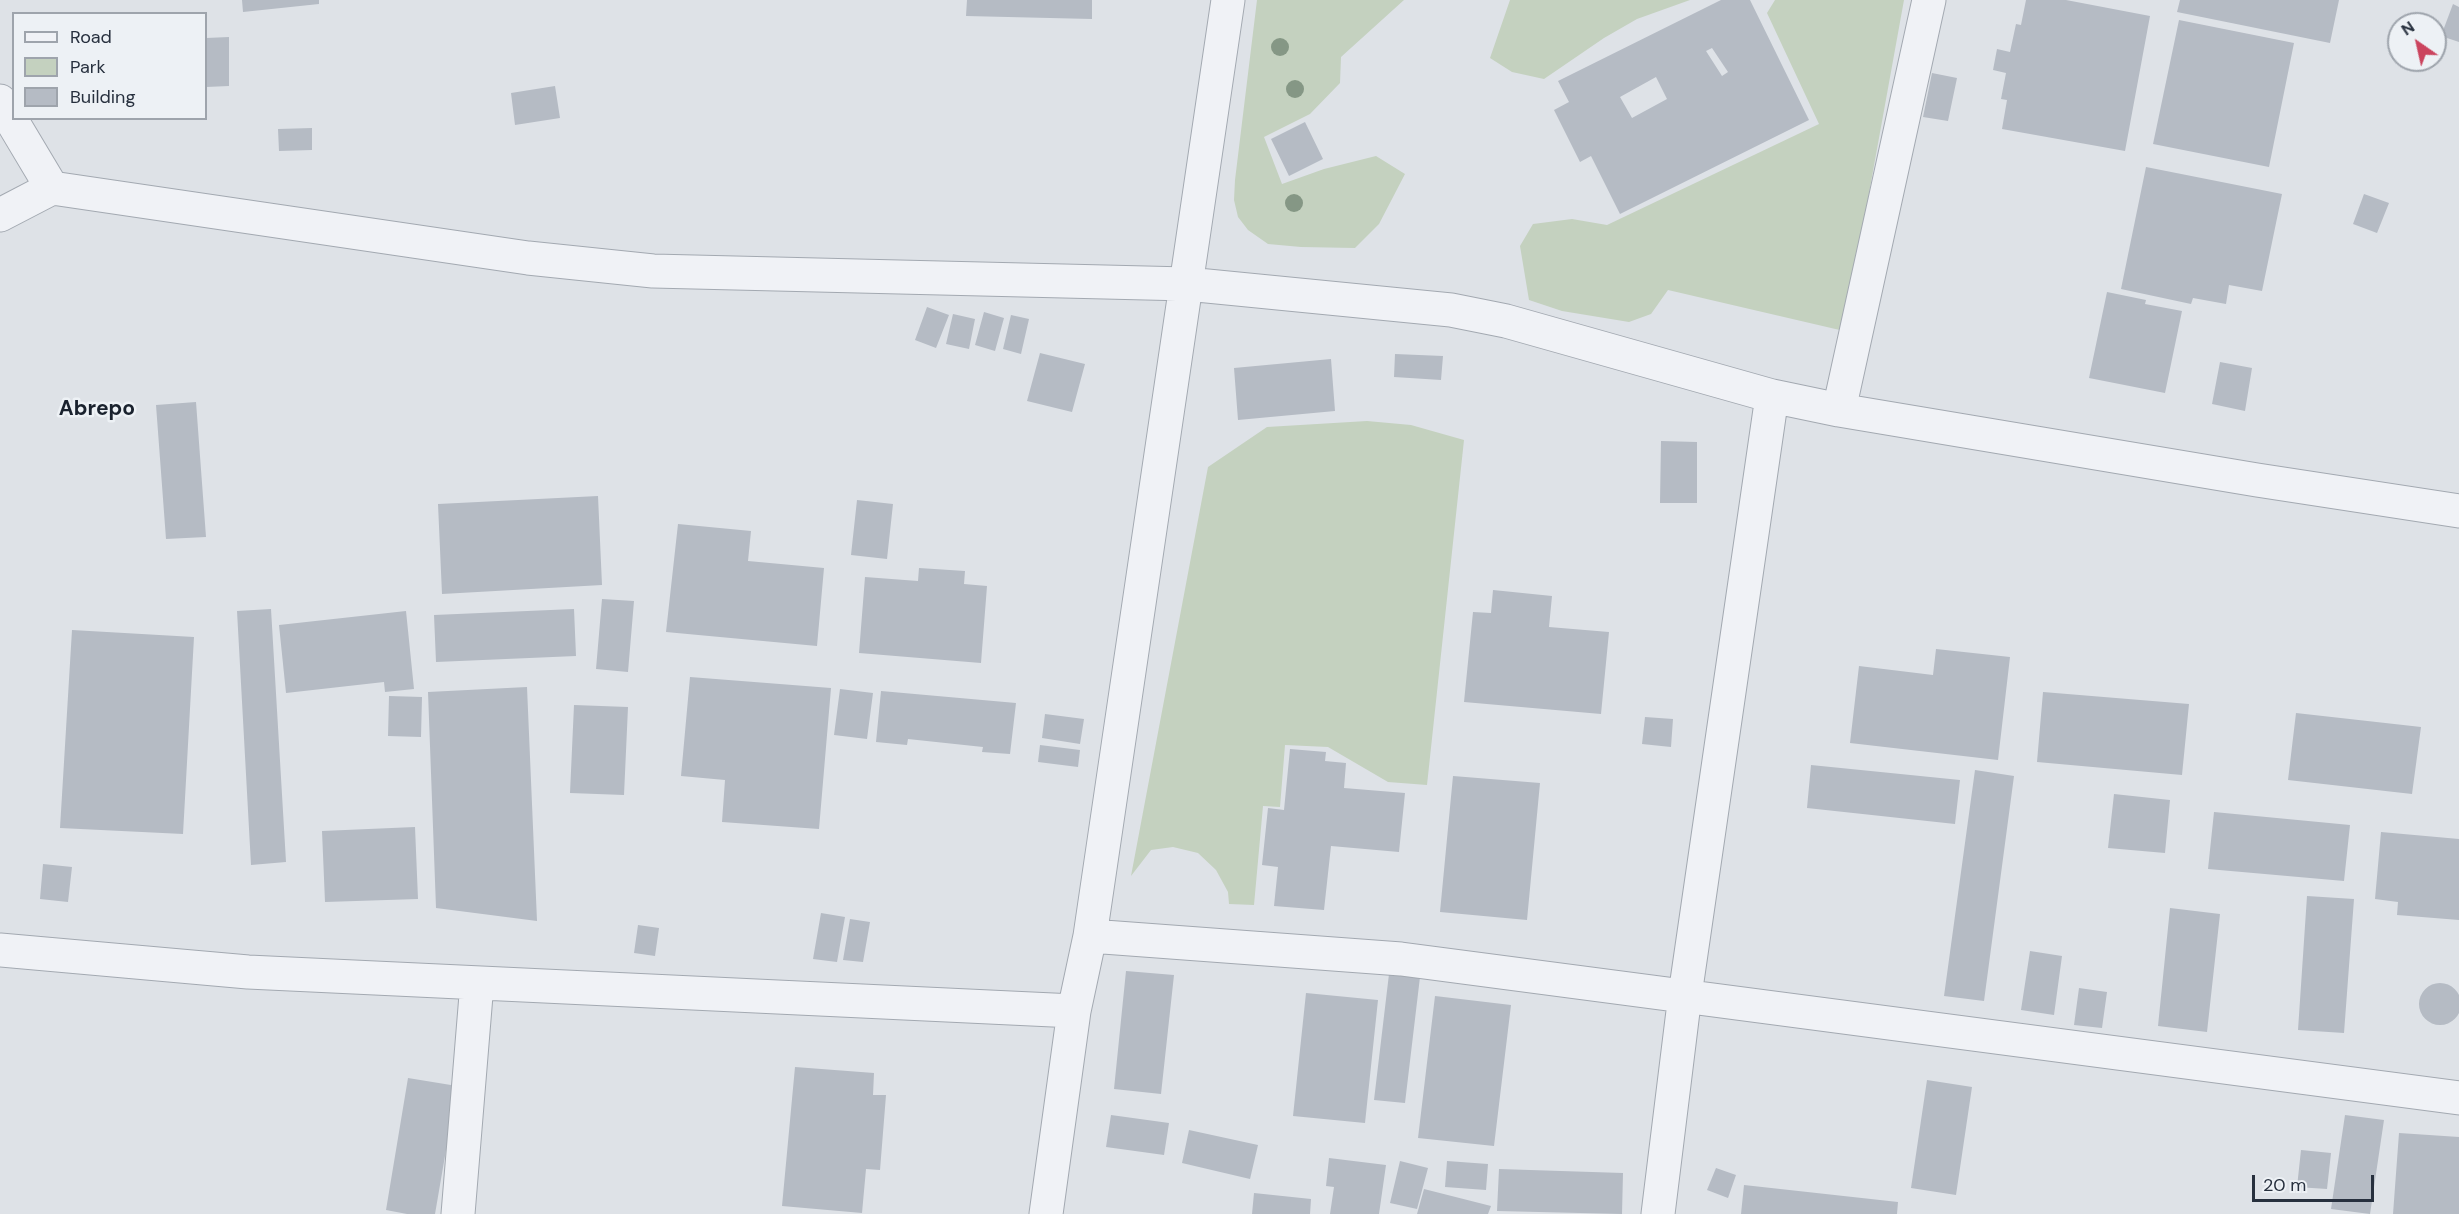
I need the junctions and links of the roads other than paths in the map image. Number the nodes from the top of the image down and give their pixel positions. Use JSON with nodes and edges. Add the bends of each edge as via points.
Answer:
{"nodes":[{"id":1,"x":1228,"y":0,"type":"edge"},
{"id":2,"x":1929,"y":0,"type":"edge"},
{"id":3,"x":0,"y":101,"type":"edge"},
{"id":4,"x":52,"y":188,"type":"junction"},
{"id":5,"x":0,"y":215,"type":"edge"},
{"id":6,"x":1187,"y":284,"type":"junction"},
{"id":7,"x":1772,"y":396,"type":"junction"},
{"id":8,"x":1839,"y":410,"type":"junction"},
{"id":9,"x":2459,"y":512,"type":"edge"},
{"id":10,"x":1090,"y":936,"type":"junction"},
{"id":11,"x":0,"y":950,"type":"edge"},
{"id":12,"x":477,"y":983,"type":"junction"},
{"id":13,"x":1685,"y":995,"type":"junction"},
{"id":14,"x":1074,"y":1011,"type":"junction"},
{"id":15,"x":2459,"y":1098,"type":"edge"},
{"id":16,"x":458,"y":1214,"type":"edge"},
{"id":17,"x":1046,"y":1214,"type":"edge"},
{"id":18,"x":1658,"y":1214,"type":"edge"}],
"edges":[{"from":1,"to":6,"type":"street"},
{"from":2,"to":8,"type":"street"},
{"from":3,"to":4,"type":"street"},
{"from":4,"to":5,"type":"street"},
{"from":4,"to":6,"type":"street","via":[[528,258],[653,271]]},
{"from":6,"to":7,"type":"street","via":[[1451,310],[1506,321]]},
{"from":6,"to":10,"type":"street"},
{"from":7,"to":8,"type":"street"},
{"from":7,"to":13,"type":"street"},
{"from":8,"to":9,"type":"street"},
{"from":10,"to":13,"type":"street","via":[[1401,959]]},
{"from":10,"to":14,"type":"street"},
{"from":11,"to":12,"type":"street","via":[[248,972]]},
{"from":12,"to":14,"type":"street"},
{"from":12,"to":16,"type":"street"},
{"from":13,"to":15,"type":"street"},
{"from":13,"to":18,"type":"street"},
{"from":14,"to":17,"type":"street"}]}
